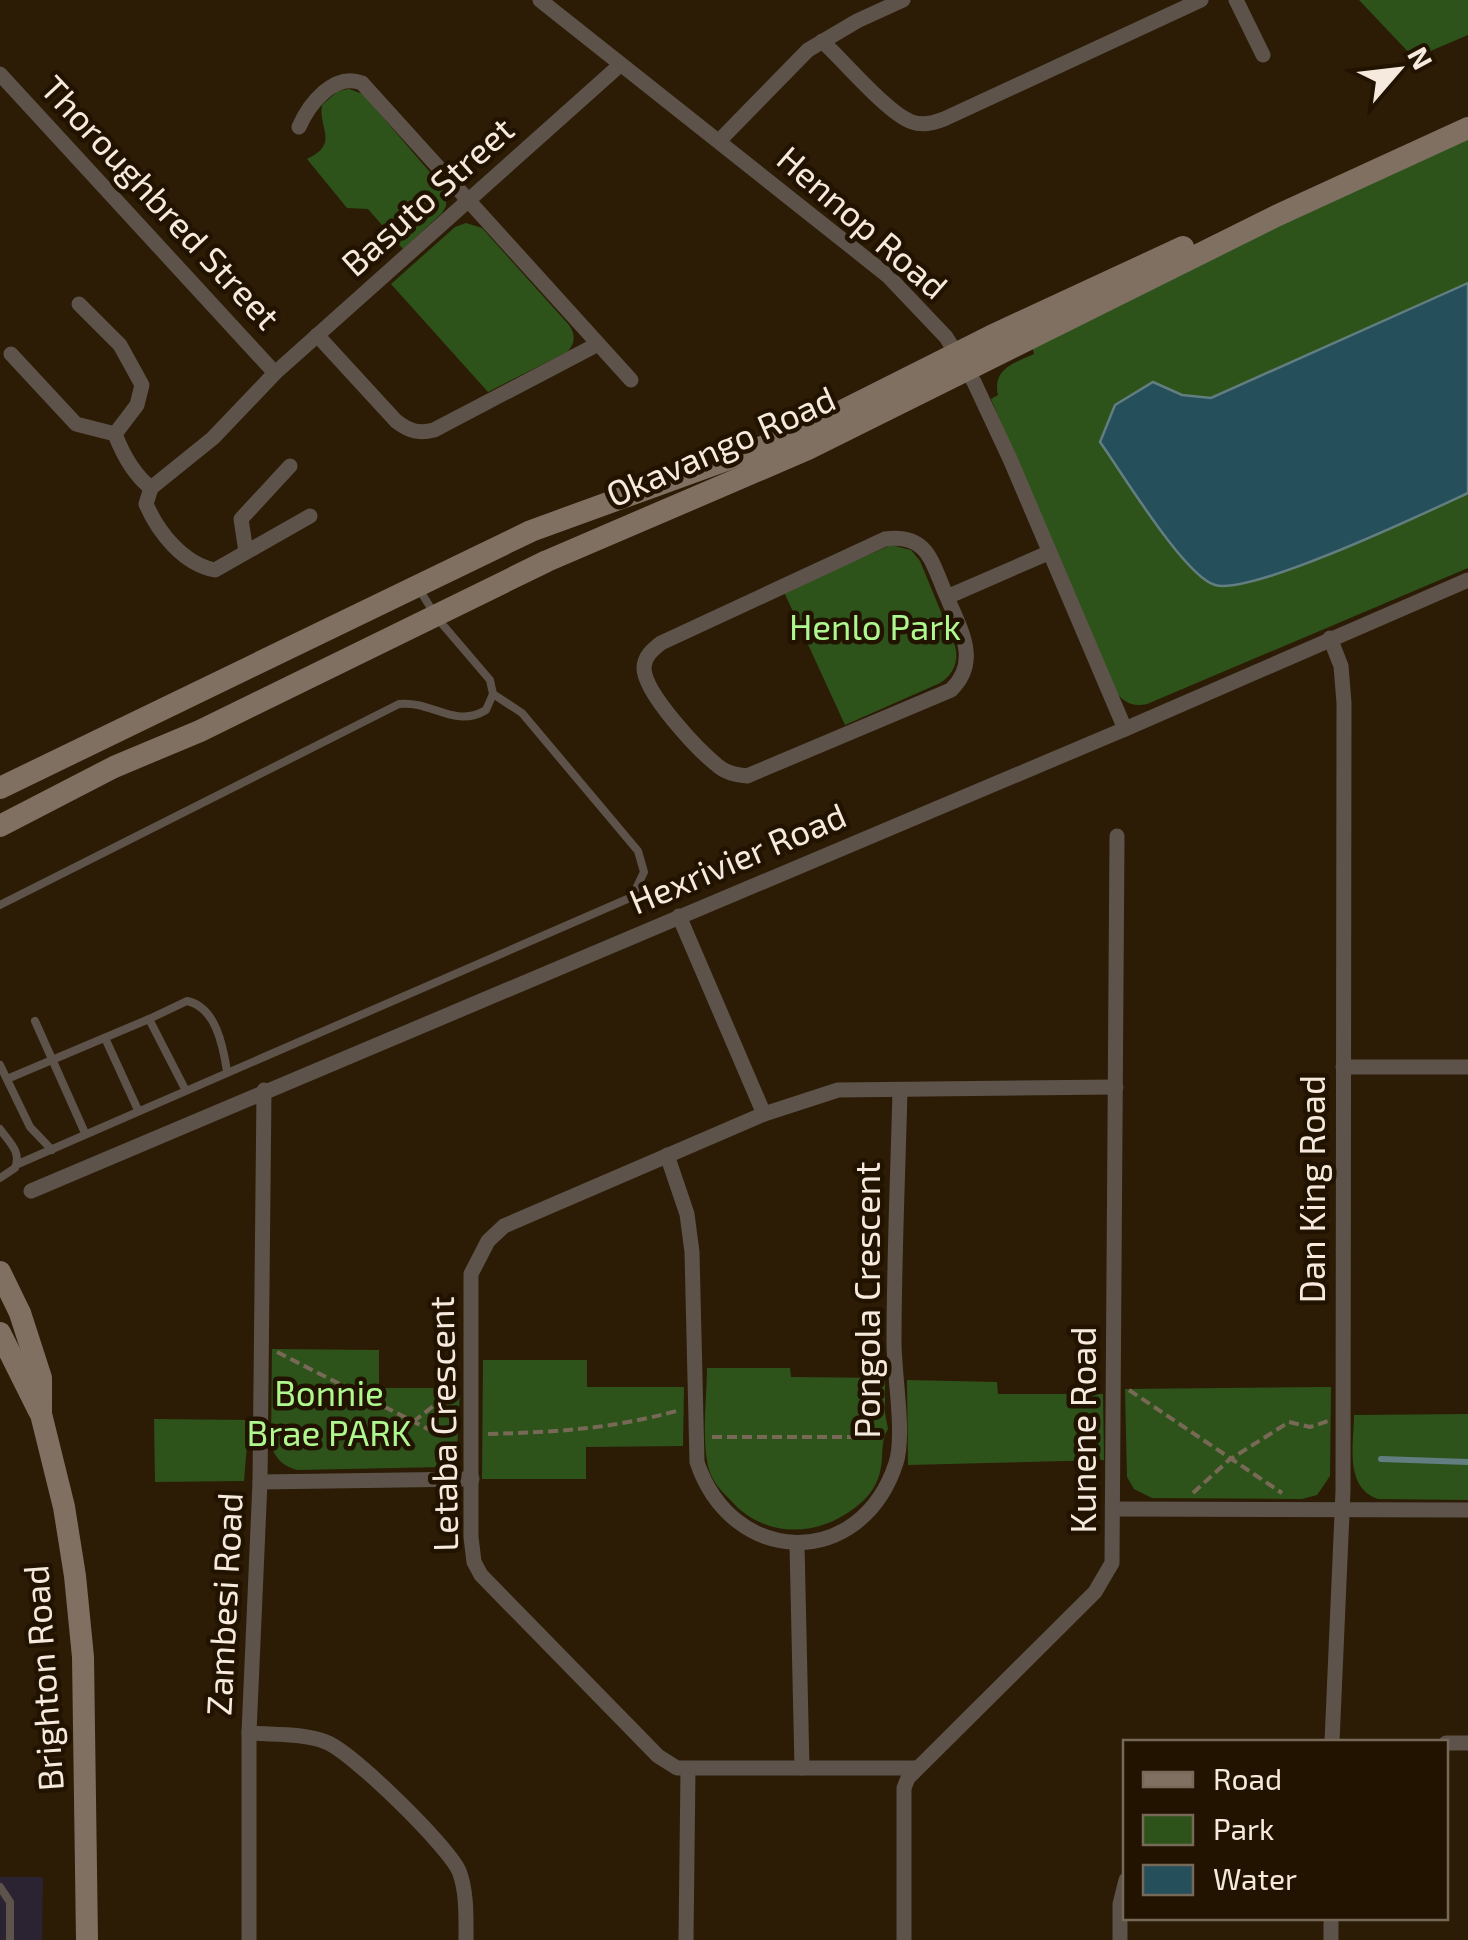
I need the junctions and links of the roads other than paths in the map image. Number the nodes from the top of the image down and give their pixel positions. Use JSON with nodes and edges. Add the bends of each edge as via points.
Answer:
{"nodes":[{"id":1,"x":540,"y":0,"type":"edge"},
{"id":2,"x":903,"y":0,"type":"edge"},
{"id":3,"x":1201,"y":0,"type":"edge"},
{"id":4,"x":1236,"y":0,"type":"edge"},
{"id":5,"x":822,"y":40,"type":"junction"},
{"id":6,"x":1263,"y":55,"type":"dead end"},
{"id":7,"x":620,"y":66,"type":"junction"},
{"id":8,"x":0,"y":74,"type":"edge"},
{"id":9,"x":1468,"y":117,"type":"edge"},
{"id":10,"x":299,"y":127,"type":"dead end"},
{"id":11,"x":1468,"y":128,"type":"edge"},
{"id":12,"x":719,"y":141,"type":"junction"},
{"id":13,"x":469,"y":202,"type":"junction"},
{"id":14,"x":79,"y":304,"type":"dead end"},
{"id":15,"x":317,"y":335,"type":"junction"},
{"id":16,"x":598,"y":344,"type":"junction"},
{"id":17,"x":11,"y":354,"type":"dead end"},
{"id":18,"x":963,"y":361,"type":"junction"},
{"id":19,"x":275,"y":373,"type":"junction"},
{"id":20,"x":631,"y":380,"type":"dead end"},
{"id":21,"x":115,"y":434,"type":"junction"},
{"id":22,"x":290,"y":466,"type":"dead end"},
{"id":23,"x":152,"y":488,"type":"junction"},
{"id":24,"x":310,"y":516,"type":"dead end"},
{"id":25,"x":246,"y":552,"type":"junction"},
{"id":26,"x":1048,"y":553,"type":"junction"},
{"id":27,"x":1468,"y":580,"type":"edge"},
{"id":28,"x":417,"y":586,"type":"junction"},
{"id":29,"x":947,"y":598,"type":"junction"},
{"id":30,"x":436,"y":618,"type":"junction"},
{"id":31,"x":1330,"y":638,"type":"junction"},
{"id":32,"x":492,"y":694,"type":"junction"},
{"id":33,"x":1125,"y":729,"type":"junction"},
{"id":34,"x":0,"y":788,"type":"edge"},
{"id":35,"x":0,"y":826,"type":"edge"},
{"id":36,"x":1117,"y":836,"type":"dead end"},
{"id":37,"x":0,"y":905,"type":"edge"},
{"id":38,"x":679,"y":916,"type":"junction"},
{"id":39,"x":149,"y":1020,"type":"junction"},
{"id":40,"x":35,"y":1022,"type":"dead end"},
{"id":41,"x":105,"y":1038,"type":"junction"},
{"id":42,"x":52,"y":1058,"type":"junction"},
{"id":43,"x":0,"y":1065,"type":"edge"},
{"id":44,"x":1343,"y":1067,"type":"junction"},
{"id":45,"x":1468,"y":1068,"type":"edge"},
{"id":46,"x":227,"y":1071,"type":"junction"},
{"id":47,"x":6,"y":1079,"type":"junction"},
{"id":48,"x":1116,"y":1086,"type":"junction"},
{"id":49,"x":186,"y":1090,"type":"junction"},
{"id":50,"x":264,"y":1090,"type":"junction"},
{"id":51,"x":900,"y":1090,"type":"junction"},
{"id":52,"x":138,"y":1110,"type":"junction"},
{"id":53,"x":764,"y":1114,"type":"junction"},
{"id":54,"x":0,"y":1129,"type":"edge"},
{"id":55,"x":86,"y":1133,"type":"junction"},
{"id":56,"x":52,"y":1150,"type":"junction"},
{"id":57,"x":667,"y":1155,"type":"junction"},
{"id":58,"x":18,"y":1164,"type":"junction"},
{"id":59,"x":0,"y":1178,"type":"edge"},
{"id":60,"x":31,"y":1191,"type":"dead end"},
{"id":61,"x":0,"y":1272,"type":"edge"},
{"id":62,"x":0,"y":1333,"type":"edge"},
{"id":63,"x":40,"y":1414,"type":"junction"},
{"id":64,"x":472,"y":1479,"type":"junction"},
{"id":65,"x":260,"y":1482,"type":"junction"},
{"id":66,"x":1114,"y":1509,"type":"junction"},
{"id":67,"x":1342,"y":1510,"type":"junction"},
{"id":68,"x":1468,"y":1510,"type":"edge"},
{"id":69,"x":797,"y":1545,"type":"junction"},
{"id":70,"x":249,"y":1733,"type":"junction"},
{"id":71,"x":1332,"y":1740,"type":"edge"},
{"id":72,"x":688,"y":1768,"type":"junction"},
{"id":73,"x":802,"y":1768,"type":"junction"},
{"id":74,"x":915,"y":1768,"type":"junction"},
{"id":75,"x":0,"y":1887,"type":"edge"},
{"id":76,"x":1123,"y":1892,"type":"edge"},
{"id":77,"x":10,"y":1940,"type":"edge"},
{"id":78,"x":87,"y":1940,"type":"edge"},
{"id":79,"x":249,"y":1940,"type":"edge"},
{"id":80,"x":466,"y":1940,"type":"edge"},
{"id":81,"x":686,"y":1940,"type":"edge"},
{"id":82,"x":904,"y":1940,"type":"edge"},
{"id":83,"x":1120,"y":1940,"type":"edge"}],
"edges":[{"from":1,"to":7,"type":"street","name":"Hennop Road"},
{"from":2,"to":5,"type":"street"},
{"from":3,"to":5,"type":"street","via":[[921,124],[894,110]]},
{"from":4,"to":6,"type":"street"},
{"from":5,"to":12,"type":"street"},
{"from":7,"to":12,"type":"street","name":"Hennop Road"},
{"from":7,"to":13,"type":"street","name":"Basuto Street"},
{"from":8,"to":19,"type":"street","name":"Thoroughbred Street"},
{"from":9,"to":18,"type":"main road","name":"Okavango Road"},
{"from":10,"to":13,"type":"street","via":[[309,106],[328,90],[356,80]]},
{"from":11,"to":18,"type":"main road","name":"Okavango Road"},
{"from":12,"to":18,"type":"street","name":"Hennop Road","via":[[888,276]]},
{"from":13,"to":15,"type":"street","name":"Basuto Street"},
{"from":13,"to":16,"type":"street"},
{"from":14,"to":21,"type":"street","via":[[120,344],[142,385],[137,405]]},
{"from":15,"to":16,"type":"street","via":[[396,421],[423,433]]},
{"from":15,"to":19,"type":"street","name":"Basuto Street"},
{"from":16,"to":20,"type":"street"},
{"from":17,"to":21,"type":"street","via":[[76,424]]},
{"from":18,"to":26,"type":"street","name":"Hennop Road"},
{"from":18,"to":28,"type":"main road","name":"Okavango Road","via":[[792,436],[531,531]]},
{"from":18,"to":30,"type":"main road","name":"Okavango Road","via":[[808,449],[547,561]]},
{"from":19,"to":23,"type":"street","name":"Basuto Street","via":[[213,438]]},
{"from":21,"to":23,"type":"street","via":[[122,454]]},
{"from":22,"to":25,"type":"street","via":[[241,518]]},
{"from":23,"to":25,"type":"street","via":[[146,504],[161,532],[195,564],[214,570]]},
{"from":24,"to":25,"type":"street"},
{"from":26,"to":29,"type":"street"},
{"from":26,"to":33,"type":"street","name":"Hennop Road"},
{"from":27,"to":31,"type":"street","name":"Hexrivier Road"},
{"from":28,"to":30,"type":"lane"},
{"from":28,"to":34,"type":"main road","name":"Okavango Road"},
{"from":29,"to":29,"type":"street","via":[[921,544],[885,539],[661,642],[644,664],[645,677],[719,768],[747,776],[952,690],[968,660]]},
{"from":30,"to":32,"type":"lane","via":[[490,680]]},
{"from":30,"to":35,"type":"main road","name":"Okavango Road"},
{"from":31,"to":33,"type":"street","name":"Hexrivier Road"},
{"from":31,"to":44,"type":"street","name":"Dan King Road","via":[[1344,704]]},
{"from":32,"to":37,"type":"lane","via":[[486,710],[470,717],[399,704]]},
{"from":32,"to":46,"type":"lane","via":[[522,713],[638,852],[644,872],[632,897]]},
{"from":33,"to":38,"type":"street","name":"Hexrivier Road"},
{"from":36,"to":48,"type":"street","name":"Kunene Road"},
{"from":38,"to":50,"type":"street","name":"Hexrivier Road"},
{"from":38,"to":53,"type":"street"},
{"from":39,"to":41,"type":"lane"},
{"from":39,"to":46,"type":"lane","via":[[187,1001],[202,1006]]},
{"from":39,"to":49,"type":"lane"},
{"from":40,"to":42,"type":"lane"},
{"from":41,"to":42,"type":"lane"},
{"from":41,"to":52,"type":"lane"},
{"from":42,"to":47,"type":"lane"},
{"from":42,"to":55,"type":"lane"},
{"from":43,"to":47,"type":"lane"},
{"from":44,"to":45,"type":"street"},
{"from":44,"to":67,"type":"street","name":"Dan King Road"},
{"from":46,"to":49,"type":"lane"},
{"from":47,"to":56,"type":"lane","via":[[30,1127]]},
{"from":48,"to":51,"type":"street","name":"Letaba Crescent"},
{"from":48,"to":66,"type":"street","name":"Kunene Road"},
{"from":49,"to":52,"type":"lane"},
{"from":50,"to":60,"type":"street","name":"Hexrivier Road"},
{"from":50,"to":65,"type":"street","name":"Zambesi Road"},
{"from":51,"to":53,"type":"street","name":"Letaba Crescent","via":[[838,1090]]},
{"from":51,"to":69,"type":"street","name":"Pongola Crescent","via":[[897,1461],[862,1518],[837,1538]]},
{"from":52,"to":55,"type":"lane"},
{"from":53,"to":57,"type":"street","name":"Letaba Crescent"},
{"from":54,"to":58,"type":"lane"},
{"from":55,"to":56,"type":"lane"},
{"from":56,"to":58,"type":"lane"},
{"from":57,"to":64,"type":"street","name":"Letaba Crescent","via":[[504,1226],[488,1241],[472,1274]]},
{"from":57,"to":69,"type":"street","via":[[692,1252],[697,1462],[704,1482],[740,1524],[765,1539]]},
{"from":58,"to":59,"type":"lane"},
{"from":61,"to":63,"type":"main road","name":"Brighton Road","via":[[41,1378]]},
{"from":62,"to":63,"type":"main road","name":"Brighton Road"},
{"from":63,"to":78,"type":"main road","name":"Brighton Road","via":[[64,1507],[83,1657]]},
{"from":64,"to":65,"type":"street"},
{"from":64,"to":72,"type":"street","name":"Letaba Crescent","via":[[472,1555],[481,1575],[658,1756]]},
{"from":65,"to":70,"type":"street","name":"Zambesi Road"},
{"from":66,"to":67,"type":"street"},
{"from":66,"to":74,"type":"street","name":"Kunene Road","via":[[1114,1552],[1102,1582]]},
{"from":67,"to":68,"type":"street"},
{"from":67,"to":71,"type":"street","name":"Dan King Road"},
{"from":69,"to":73,"type":"street"},
{"from":70,"to":79,"type":"street","name":"Zambesi Road"},
{"from":70,"to":80,"type":"street","via":[[325,1741],[367,1772],[452,1859],[463,1889]]},
{"from":72,"to":73,"type":"street","name":"Letaba Crescent"},
{"from":72,"to":81,"type":"street"},
{"from":73,"to":74,"type":"street","name":"Letaba Crescent"},
{"from":74,"to":82,"type":"street","via":[[904,1788]]},
{"from":75,"to":77,"type":"lane","via":[[10,1902]]},
{"from":76,"to":83,"type":"street"}]}
